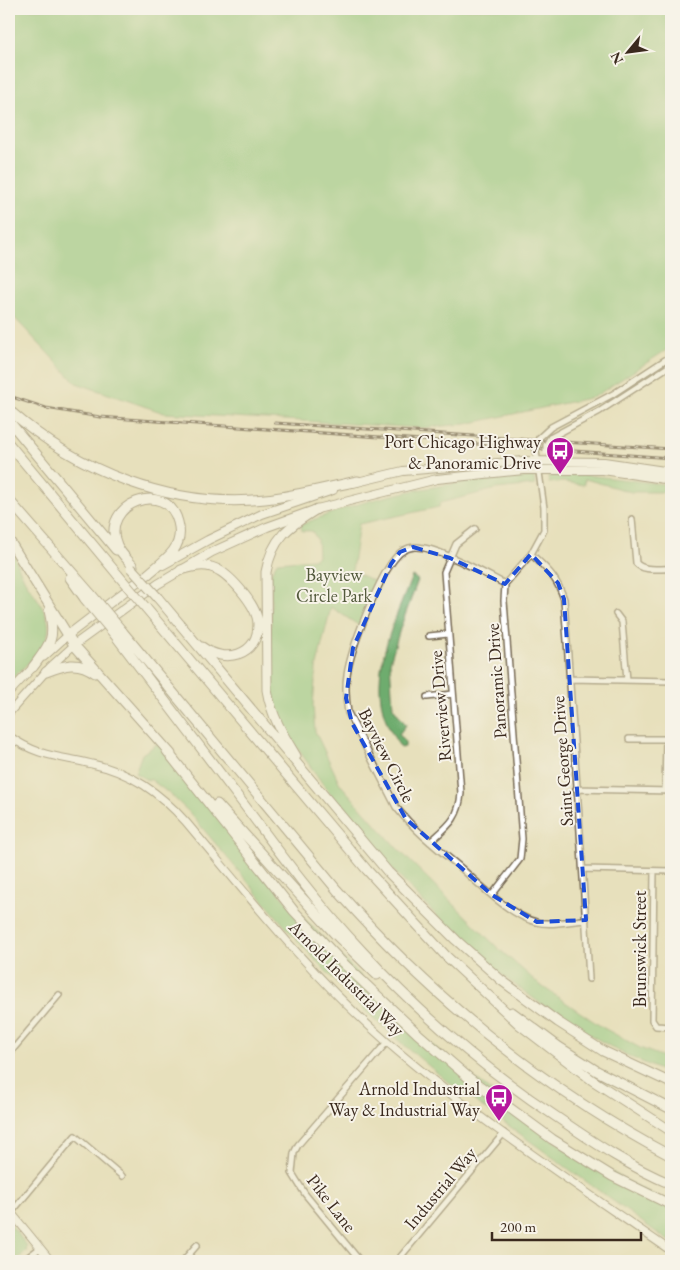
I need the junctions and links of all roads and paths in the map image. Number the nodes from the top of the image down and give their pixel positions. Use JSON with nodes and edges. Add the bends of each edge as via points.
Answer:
{"nodes":[{"id":1,"x":671,"y":356,"type":"edge"},
{"id":2,"x":671,"y":365,"type":"edge"},
{"id":3,"x":9,"y":410,"type":"edge"},
{"id":4,"x":9,"y":422,"type":"edge"},
{"id":5,"x":9,"y":444,"type":"edge"},
{"id":6,"x":540,"y":464,"type":"junction"},
{"id":7,"x":671,"y":472,"type":"edge"},
{"id":8,"x":671,"y":480,"type":"edge"},
{"id":9,"x":358,"y":481,"type":"junction"},
{"id":10,"x":9,"y":500,"type":"edge"},
{"id":11,"x":317,"y":509,"type":"junction"},
{"id":12,"x":632,"y":520,"type":"dead end"},
{"id":13,"x":474,"y":530,"type":"dead end"},
{"id":14,"x":9,"y":540,"type":"edge"},
{"id":15,"x":531,"y":554,"type":"junction"},
{"id":16,"x":450,"y":558,"type":"junction"},
{"id":17,"x":132,"y":567,"type":"junction"},
{"id":18,"x":671,"y":568,"type":"edge"},
{"id":19,"x":181,"y":570,"type":"junction"},
{"id":20,"x":145,"y":577,"type":"junction"},
{"id":21,"x":505,"y":584,"type":"junction"},
{"id":22,"x":47,"y":603,"type":"junction"},
{"id":23,"x":616,"y":614,"type":"dead end"},
{"id":24,"x":186,"y":631,"type":"junction"},
{"id":25,"x":119,"y":633,"type":"junction"},
{"id":26,"x":448,"y":634,"type":"junction"},
{"id":27,"x":68,"y":635,"type":"junction"},
{"id":28,"x":429,"y":636,"type":"dead end"},
{"id":29,"x":74,"y":645,"type":"junction"},
{"id":30,"x":33,"y":667,"type":"junction"},
{"id":31,"x":46,"y":672,"type":"junction"},
{"id":32,"x":570,"y":679,"type":"junction"},
{"id":33,"x":627,"y":680,"type":"junction"},
{"id":34,"x":671,"y":681,"type":"edge"},
{"id":35,"x":109,"y":686,"type":"junction"},
{"id":36,"x":9,"y":693,"type":"edge"},
{"id":37,"x":453,"y":694,"type":"junction"},
{"id":38,"x":427,"y":697,"type":"dead end"},
{"id":39,"x":9,"y":713,"type":"edge"},
{"id":40,"x":9,"y":736,"type":"edge"},
{"id":41,"x":629,"y":739,"type":"dead end"},
{"id":42,"x":669,"y":739,"type":"edge"},
{"id":43,"x":167,"y":751,"type":"junction"},
{"id":44,"x":576,"y":789,"type":"junction"},
{"id":45,"x":668,"y":791,"type":"edge"},
{"id":46,"x":341,"y":816,"type":"junction"},
{"id":47,"x":430,"y":842,"type":"junction"},
{"id":48,"x":584,"y":868,"type":"junction"},
{"id":49,"x":654,"y":871,"type":"junction"},
{"id":50,"x":671,"y":871,"type":"edge"},
{"id":51,"x":492,"y":895,"type":"junction"},
{"id":52,"x":586,"y":920,"type":"junction"},
{"id":53,"x":589,"y":979,"type":"dead end"},
{"id":54,"x":59,"y":995,"type":"dead end"},
{"id":55,"x":496,"y":1002,"type":"junction"},
{"id":56,"x":429,"y":1018,"type":"junction"},
{"id":57,"x":671,"y":1027,"type":"edge"},
{"id":58,"x":387,"y":1042,"type":"junction"},
{"id":59,"x":9,"y":1054,"type":"edge"},
{"id":60,"x":671,"y":1082,"type":"edge"},
{"id":61,"x":671,"y":1109,"type":"edge"},
{"id":62,"x":671,"y":1131,"type":"edge"},
{"id":63,"x":504,"y":1133,"type":"junction"},
{"id":64,"x":671,"y":1156,"type":"edge"},
{"id":65,"x":122,"y":1176,"type":"dead end"},
{"id":66,"x":671,"y":1184,"type":"edge"},
{"id":67,"x":671,"y":1205,"type":"edge"},
{"id":68,"x":10,"y":1211,"type":"edge"},
{"id":69,"x":197,"y":1245,"type":"dead end"},
{"id":70,"x":40,"y":1248,"type":"junction"},
{"id":71,"x":671,"y":1250,"type":"edge"},
{"id":72,"x":24,"y":1261,"type":"edge"},
{"id":73,"x":51,"y":1261,"type":"edge"},
{"id":74,"x":183,"y":1261,"type":"edge"},
{"id":75,"x":360,"y":1261,"type":"edge"},
{"id":76,"x":397,"y":1261,"type":"edge"}],
"edges":[{"from":1,"to":6,"type":"street","bridge":true,"via":[[619,390],[551,427],[540,438],[536,451]]},
{"from":2,"to":6,"type":"street","bridge":true,"via":[[600,411],[550,438]]},
{"from":3,"to":9,"type":"highway","via":[[50,442],[86,464],[122,479],[174,494],[265,499]]},
{"from":4,"to":17,"type":"highway"},
{"from":5,"to":55,"type":"highway","bridge":true,"via":[[366,870],[446,956]]},
{"from":6,"to":7,"type":"main road","via":[[604,462]]},
{"from":6,"to":8,"type":"main road"},
{"from":6,"to":9,"type":"main road","via":[[523,461],[403,471]]},
{"from":6,"to":11,"type":"main road","via":[[437,479]]},
{"from":6,"to":15,"type":"street","via":[[545,522]]},
{"from":9,"to":20,"type":"main road","via":[[262,514]]},
{"from":10,"to":25,"type":"highway","bridge":true},
{"from":11,"to":19,"type":"main road","via":[[267,527]]},
{"from":11,"to":46,"type":"highway","via":[[286,531],[270,554],[266,572],[267,690],[282,734]]},
{"from":12,"to":18,"type":"street","via":[[636,563],[645,568]]},
{"from":13,"to":16,"type":"street","via":[[456,544]]},
{"from":14,"to":22,"type":"highway"},
{"from":15,"to":21,"type":"street"},
{"from":15,"to":32,"type":"street","name":"Saint George Drive","via":[[552,574],[564,599]]},
{"from":16,"to":21,"type":"street","name":"Bayview Circle"},
{"from":16,"to":26,"type":"street","name":"Riverview Drive","via":[[444,572]]},
{"from":16,"to":47,"type":"street","name":"Bayview Circle","via":[[424,548],[406,550],[396,557],[361,627],[347,675],[346,698],[352,723],[396,807]]},
{"from":17,"to":20,"type":"highway","bridge":true},
{"from":17,"to":20,"type":"highway","via":[[116,543],[117,520],[125,508],[137,500],[145,498],[161,502],[173,511],[178,520],[179,537],[173,551]]},
{"from":19,"to":24,"type":"highway","via":[[210,566],[224,573],[252,606],[258,623],[250,646],[231,656],[208,651]]},
{"from":19,"to":29,"type":"main road"},
{"from":20,"to":24,"type":"highway","bridge":true},
{"from":20,"to":27,"type":"main road"},
{"from":21,"to":51,"type":"street","name":"Panoramic Drive","via":[[522,850],[520,859]]},
{"from":22,"to":27,"type":"highway"},
{"from":22,"to":30,"type":"highway","via":[[52,637]]},
{"from":23,"to":33,"type":"street","via":[[622,622]]},
{"from":24,"to":46,"type":"highway"},
{"from":25,"to":56,"type":"highway","via":[[319,902],[383,974]]},
{"from":25,"to":64,"type":"highway","via":[[337,890],[415,972],[486,1035],[541,1076]]},
{"from":26,"to":28,"type":"street"},
{"from":26,"to":37,"type":"street","name":"Riverview Drive"},
{"from":27,"to":29,"type":"highway"},
{"from":27,"to":30,"type":"street"},
{"from":29,"to":31,"type":"street"},
{"from":29,"to":35,"type":"highway"},
{"from":30,"to":36,"type":"street"},
{"from":31,"to":35,"type":"highway","via":[[72,664],[86,667]]},
{"from":31,"to":39,"type":"street"},
{"from":32,"to":33,"type":"street"},
{"from":32,"to":44,"type":"street","name":"Saint George Drive"},
{"from":33,"to":34,"type":"street"},
{"from":35,"to":43,"type":"highway"},
{"from":37,"to":38,"type":"street"},
{"from":37,"to":47,"type":"street","name":"Riverview Drive","via":[[460,808],[450,824]]},
{"from":40,"to":58,"type":"street","name":"Arnold Industrial Way","via":[[34,751],[125,773],[152,789],[186,822],[310,967]]},
{"from":41,"to":42,"type":"street"},
{"from":42,"to":45,"type":"street"},
{"from":43,"to":56,"type":"highway","via":[[358,958],[396,994]]},
{"from":43,"to":67,"type":"highway","via":[[294,911],[417,1033],[469,1078],[552,1139],[612,1176]]},
{"from":44,"to":45,"type":"street"},
{"from":44,"to":48,"type":"street","name":"Saint George Drive"},
{"from":46,"to":60,"type":"highway","via":[[410,895],[501,980],[603,1051]]},
{"from":47,"to":51,"type":"street","name":"Bayview Circle"},
{"from":48,"to":49,"type":"street"},
{"from":48,"to":52,"type":"street","name":"Saint George Drive"},
{"from":49,"to":50,"type":"street"},
{"from":49,"to":57,"type":"street","name":"Brunswick Street","via":[[652,1020],[656,1026]]},
{"from":51,"to":52,"type":"street","name":"Bayview Circle","via":[[518,914],[537,922]]},
{"from":52,"to":53,"type":"street","name":"Saint George Drive"},
{"from":54,"to":59,"type":"street"},
{"from":55,"to":61,"type":"highway","via":[[558,1047]]},
{"from":55,"to":62,"type":"highway","via":[[520,1025],[592,1080]]},
{"from":56,"to":66,"type":"highway","via":[[528,1098],[610,1151]]},
{"from":58,"to":63,"type":"street","name":"Arnold Industrial Way"},
{"from":58,"to":75,"type":"street","name":"Pike Lane","via":[[298,1145],[292,1168],[305,1194]]},
{"from":63,"to":71,"type":"street","name":"Arnold Industrial Way"},
{"from":63,"to":76,"type":"street","name":"Industrial Way"},
{"from":65,"to":68,"type":"street","via":[[75,1136]]},
{"from":68,"to":70,"type":"street"},
{"from":69,"to":74,"type":"street"},
{"from":70,"to":72,"type":"street"},
{"from":70,"to":73,"type":"street"}]}
